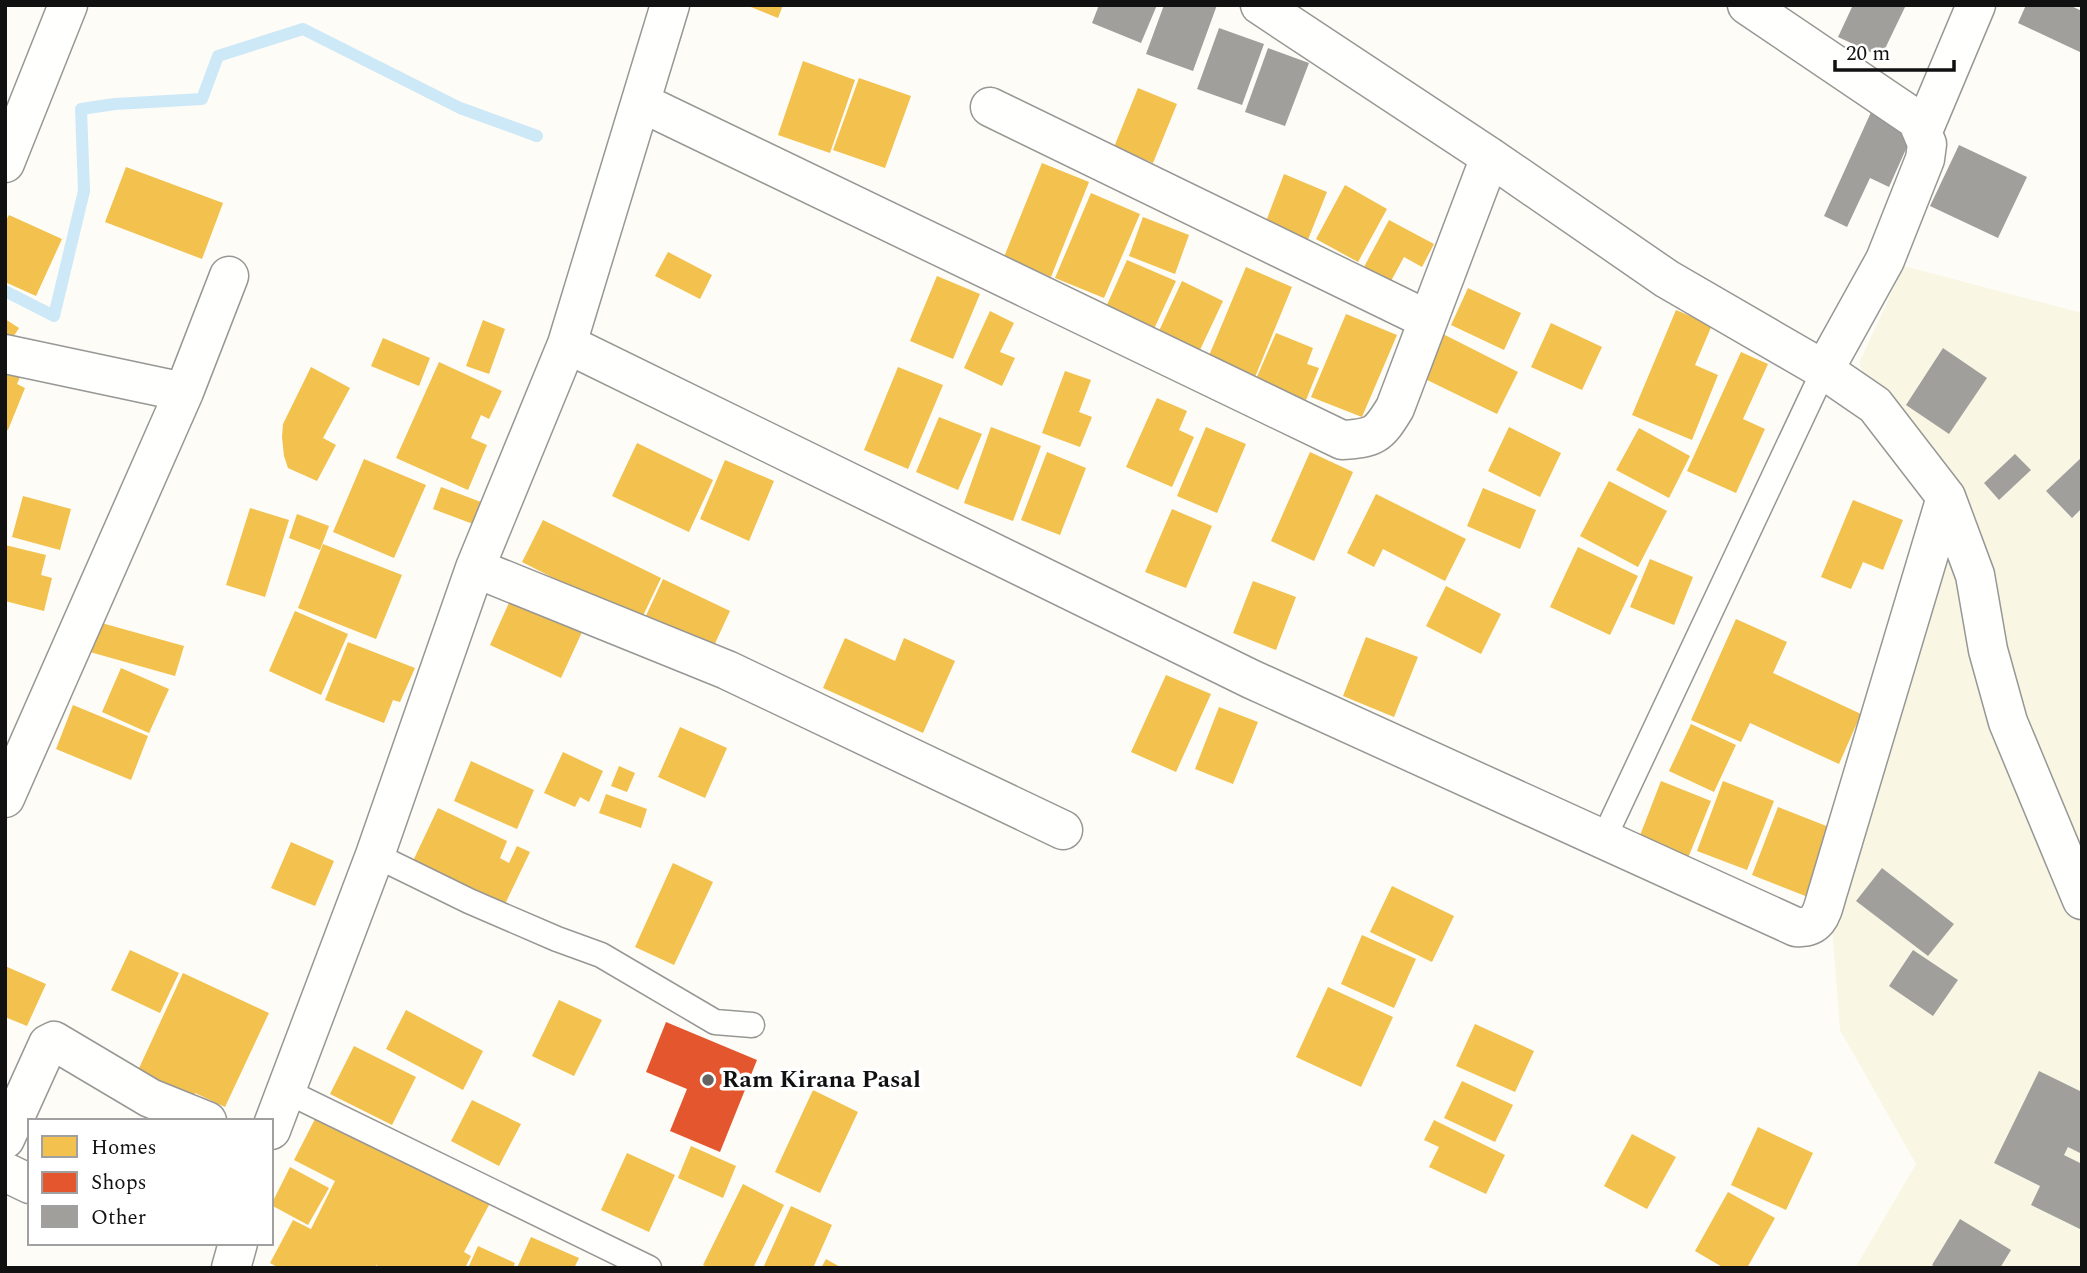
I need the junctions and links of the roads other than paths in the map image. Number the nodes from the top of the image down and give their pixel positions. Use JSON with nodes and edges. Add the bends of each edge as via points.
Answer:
{"nodes":[{"id":1,"x":68,"y":5,"type":"edge"},
{"id":2,"x":670,"y":5,"type":"edge"},
{"id":3,"x":1747,"y":5,"type":"edge"},
{"id":4,"x":1976,"y":5,"type":"edge"},
{"id":5,"x":1285,"y":12,"type":"edge"},
{"id":6,"x":642,"y":103,"type":"junction"},
{"id":7,"x":990,"y":107,"type":"dead end"},
{"id":8,"x":1923,"y":131,"type":"junction"},
{"id":9,"x":1490,"y":157,"type":"junction"},
{"id":10,"x":5,"y":163,"type":"edge"},
{"id":11,"x":229,"y":276,"type":"dead end"},
{"id":12,"x":1428,"y":320,"type":"junction"},
{"id":13,"x":567,"y":345,"type":"junction"},
{"id":14,"x":5,"y":354,"type":"edge"},
{"id":15,"x":1824,"y":370,"type":"junction"},
{"id":16,"x":184,"y":392,"type":"junction"},
{"id":17,"x":1947,"y":497,"type":"junction"},
{"id":18,"x":475,"y":568,"type":"junction"},
{"id":19,"x":5,"y":798,"type":"edge"},
{"id":20,"x":1063,"y":830,"type":"dead end"},
{"id":21,"x":1603,"y":840,"type":"junction"},
{"id":22,"x":375,"y":855,"type":"junction"},
{"id":23,"x":2082,"y":900,"type":"edge"},
{"id":24,"x":752,"y":1025,"type":"dead end"},
{"id":25,"x":286,"y":1091,"type":"junction"},
{"id":26,"x":202,"y":1119,"type":"edge"},
{"id":27,"x":273,"y":1125,"type":"edge"},
{"id":28,"x":5,"y":1139,"type":"edge"},
{"id":29,"x":5,"y":1172,"type":"edge"},
{"id":30,"x":28,"y":1183,"type":"edge"},
{"id":31,"x":649,"y":1268,"type":"edge"}],
"edges":[{"from":1,"to":10,"type":"street"},
{"from":2,"to":6,"type":"street"},
{"from":3,"to":8,"type":"street","via":[[1917,120]]},
{"from":4,"to":8,"type":"street"},
{"from":5,"to":9,"type":"street"},
{"from":6,"to":12,"type":"street","via":[[1342,440],[1364,439],[1382,430],[1395,408]]},
{"from":6,"to":13,"type":"street"},
{"from":7,"to":12,"type":"street"},
{"from":8,"to":15,"type":"street","via":[[1926,159],[1885,260]]},
{"from":9,"to":12,"type":"street"},
{"from":9,"to":15,"type":"street","via":[[1667,279]]},
{"from":11,"to":16,"type":"street"},
{"from":13,"to":18,"type":"street"},
{"from":13,"to":21,"type":"street","via":[[1251,679]]},
{"from":14,"to":16,"type":"street"},
{"from":15,"to":17,"type":"street","via":[[1875,405]]},
{"from":15,"to":21,"type":"lane"},
{"from":16,"to":19,"type":"street"},
{"from":17,"to":21,"type":"street","via":[[1817,922],[1796,927]]},
{"from":17,"to":23,"type":"street","via":[[1975,575],[1988,650],[2008,722]]},
{"from":18,"to":20,"type":"street","via":[[726,670]]},
{"from":18,"to":22,"type":"street"},
{"from":22,"to":24,"type":"lane","via":[[469,901],[601,955],[715,1022]]},
{"from":22,"to":25,"type":"street"},
{"from":25,"to":27,"type":"street"},
{"from":25,"to":31,"type":"lane"},
{"from":26,"to":28,"type":"street","via":[[150,1098],[54,1041],[48,1044]]},
{"from":29,"to":30,"type":"street"}]}
